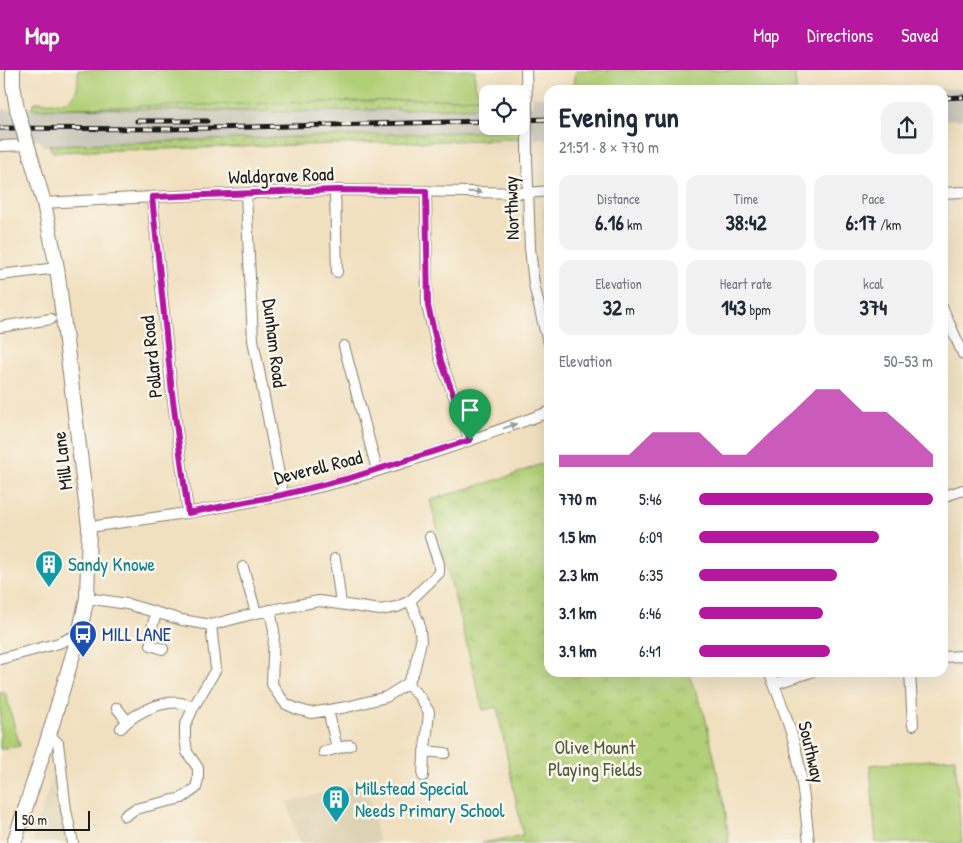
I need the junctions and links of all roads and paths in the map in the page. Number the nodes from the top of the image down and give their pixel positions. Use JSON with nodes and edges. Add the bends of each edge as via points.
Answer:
{"nodes":[{"id":1,"x":13,"y":70,"type":"edge"},
{"id":2,"x":526,"y":70,"type":"edge"},
{"id":3,"x":26,"y":142,"type":"junction"},
{"id":4,"x":0,"y":146,"type":"edge"},
{"id":5,"x":335,"y":190,"type":"junction"},
{"id":6,"x":426,"y":191,"type":"junction"},
{"id":7,"x":544,"y":191,"type":"edge"},
{"id":8,"x":963,"y":192,"type":"edge"},
{"id":9,"x":528,"y":193,"type":"junction"},
{"id":10,"x":948,"y":193,"type":"edge"},
{"id":11,"x":246,"y":194,"type":"junction"},
{"id":12,"x":152,"y":197,"type":"junction"},
{"id":13,"x":44,"y":203,"type":"junction"},
{"id":14,"x":58,"y":268,"type":"junction"},
{"id":15,"x":337,"y":272,"type":"dead end"},
{"id":16,"x":0,"y":275,"type":"edge"},
{"id":17,"x":51,"y":319,"type":"dead end"},
{"id":18,"x":948,"y":320,"type":"edge"},
{"id":19,"x":0,"y":327,"type":"edge"},
{"id":20,"x":544,"y":327,"type":"edge"},
{"id":21,"x":344,"y":346,"type":"dead end"},
{"id":22,"x":963,"y":354,"type":"edge"},
{"id":23,"x":544,"y":414,"type":"edge"},
{"id":24,"x":470,"y":440,"type":"junction"},
{"id":25,"x":377,"y":470,"type":"junction"},
{"id":26,"x":963,"y":490,"type":"edge"},
{"id":27,"x":948,"y":494,"type":"edge"},
{"id":28,"x":282,"y":495,"type":"junction"},
{"id":29,"x":188,"y":513,"type":"junction"},
{"id":30,"x":89,"y":527,"type":"junction"},
{"id":31,"x":430,"y":537,"type":"dead end"},
{"id":32,"x":424,"y":550,"type":"dead end"},
{"id":33,"x":434,"y":551,"type":"junction"},
{"id":34,"x":335,"y":559,"type":"dead end"},
{"id":35,"x":243,"y":568,"type":"dead end"},
{"id":36,"x":87,"y":598,"type":"junction"},
{"id":37,"x":410,"y":601,"type":"junction"},
{"id":38,"x":341,"y":604,"type":"junction"},
{"id":39,"x":270,"y":610,"type":"junction"},
{"id":40,"x":156,"y":613,"type":"junction"},
{"id":41,"x":256,"y":613,"type":"junction"},
{"id":42,"x":212,"y":625,"type":"junction"},
{"id":43,"x":79,"y":634,"type":"junction"},
{"id":44,"x":163,"y":649,"type":"dead end"},
{"id":45,"x":963,"y":656,"type":"edge"},
{"id":46,"x":948,"y":657,"type":"edge"},
{"id":47,"x":0,"y":659,"type":"edge"},
{"id":48,"x":771,"y":677,"type":"edge"},
{"id":49,"x":796,"y":677,"type":"edge"},
{"id":50,"x":910,"y":677,"type":"edge"},
{"id":51,"x":407,"y":684,"type":"junction"},
{"id":52,"x":774,"y":684,"type":"junction"},
{"id":53,"x":117,"y":708,"type":"dead end"},
{"id":54,"x":193,"y":708,"type":"junction"},
{"id":55,"x":328,"y":710,"type":"junction"},
{"id":56,"x":913,"y":725,"type":"dead end"},
{"id":57,"x":48,"y":735,"type":"junction"},
{"id":58,"x":350,"y":745,"type":"dead end"},
{"id":59,"x":337,"y":748,"type":"junction"},
{"id":60,"x":424,"y":751,"type":"junction"},
{"id":61,"x":324,"y":752,"type":"dead end"},
{"id":62,"x":445,"y":753,"type":"dead end"},
{"id":63,"x":423,"y":776,"type":"dead end"},
{"id":64,"x":125,"y":816,"type":"dead end"},
{"id":65,"x":14,"y":843,"type":"edge"},
{"id":66,"x":73,"y":843,"type":"edge"},
{"id":67,"x":809,"y":843,"type":"edge"}],
"edges":[{"from":1,"to":3,"type":"street","name":"Mill Lane","bridge":true,"via":[[17,109]]},
{"from":2,"to":9,"type":"street","name":"Northway","bridge":true},
{"from":3,"to":4,"type":"street"},
{"from":3,"to":13,"type":"street","name":"Mill Lane"},
{"from":5,"to":6,"type":"street","name":"Waldgrave Road"},
{"from":5,"to":11,"type":"street","name":"Waldgrave Road"},
{"from":5,"to":15,"type":"street"},
{"from":6,"to":9,"type":"street","name":"Waldgrave Road","one_way":true},
{"from":6,"to":24,"type":"street","via":[[428,306],[441,361]]},
{"from":7,"to":9,"type":"street","name":"Waldgrave Road"},
{"from":8,"to":10,"type":"street"},
{"from":9,"to":20,"type":"street","name":"Northway","via":[[534,284]]},
{"from":11,"to":12,"type":"street","name":"Waldgrave Road"},
{"from":11,"to":28,"type":"street","name":"Dunham Road","via":[[253,340]]},
{"from":12,"to":13,"type":"street","name":"Waldgrave Road"},
{"from":12,"to":29,"type":"street","name":"Pollard Road"},
{"from":13,"to":14,"type":"street","name":"Mill Lane"},
{"from":14,"to":16,"type":"street"},
{"from":14,"to":30,"type":"street","name":"Mill Lane"},
{"from":17,"to":19,"type":"street"},
{"from":18,"to":22,"type":"street"},
{"from":21,"to":25,"type":"street"},
{"from":24,"to":23,"type":"street","name":"Deverell Road","one_way":true},
{"from":24,"to":25,"type":"street","name":"Deverell Road"},
{"from":25,"to":28,"type":"street","name":"Deverell Road"},
{"from":26,"to":27,"type":"street"},
{"from":28,"to":29,"type":"street","name":"Deverell Road"},
{"from":29,"to":30,"type":"street","name":"Deverell Road"},
{"from":30,"to":36,"type":"street","name":"Mill Lane"},
{"from":31,"to":33,"type":"street"},
{"from":32,"to":33,"type":"street"},
{"from":33,"to":37,"type":"street","via":[[439,573]]},
{"from":34,"to":38,"type":"street"},
{"from":35,"to":41,"type":"street"},
{"from":36,"to":40,"type":"street","via":[[127,604]]},
{"from":36,"to":43,"type":"street","name":"Mill Lane"},
{"from":37,"to":38,"type":"street","via":[[380,610]]},
{"from":37,"to":51,"type":"street","via":[[419,623],[421,641],[414,671]]},
{"from":38,"to":39,"type":"street","via":[[319,601]]},
{"from":39,"to":41,"type":"street"},
{"from":39,"to":55,"type":"street","via":[[274,631],[272,684],[286,704],[310,713]]},
{"from":40,"to":42,"type":"street"},
{"from":40,"to":44,"type":"street","via":[[148,649]]},
{"from":41,"to":42,"type":"street"},
{"from":42,"to":54,"type":"street","via":[[216,669]]},
{"from":43,"to":47,"type":"street","via":[[59,643]]},
{"from":43,"to":57,"type":"street","name":"Mill Lane"},
{"from":45,"to":46,"type":"street"},
{"from":48,"to":52,"type":"street","name":"Southway"},
{"from":49,"to":52,"type":"street"},
{"from":50,"to":56,"type":"street"},
{"from":51,"to":55,"type":"street","via":[[386,697]]},
{"from":51,"to":60,"type":"street","via":[[420,696],[429,712]]},
{"from":52,"to":67,"type":"street","name":"Southway","via":[[796,750]]},
{"from":53,"to":54,"type":"street","via":[[124,724],[147,710],[172,702],[187,703]]},
{"from":54,"to":64,"type":"street","via":[[185,726],[185,738],[187,752],[198,768],[196,788],[182,798],[135,810]]},
{"from":55,"to":59,"type":"street"},
{"from":57,"to":65,"type":"street","name":"Mill Lane"},
{"from":57,"to":66,"type":"street","via":[[58,743]]},
{"from":58,"to":59,"type":"street"},
{"from":59,"to":61,"type":"street"},
{"from":60,"to":62,"type":"street"},
{"from":60,"to":63,"type":"street"}]}
